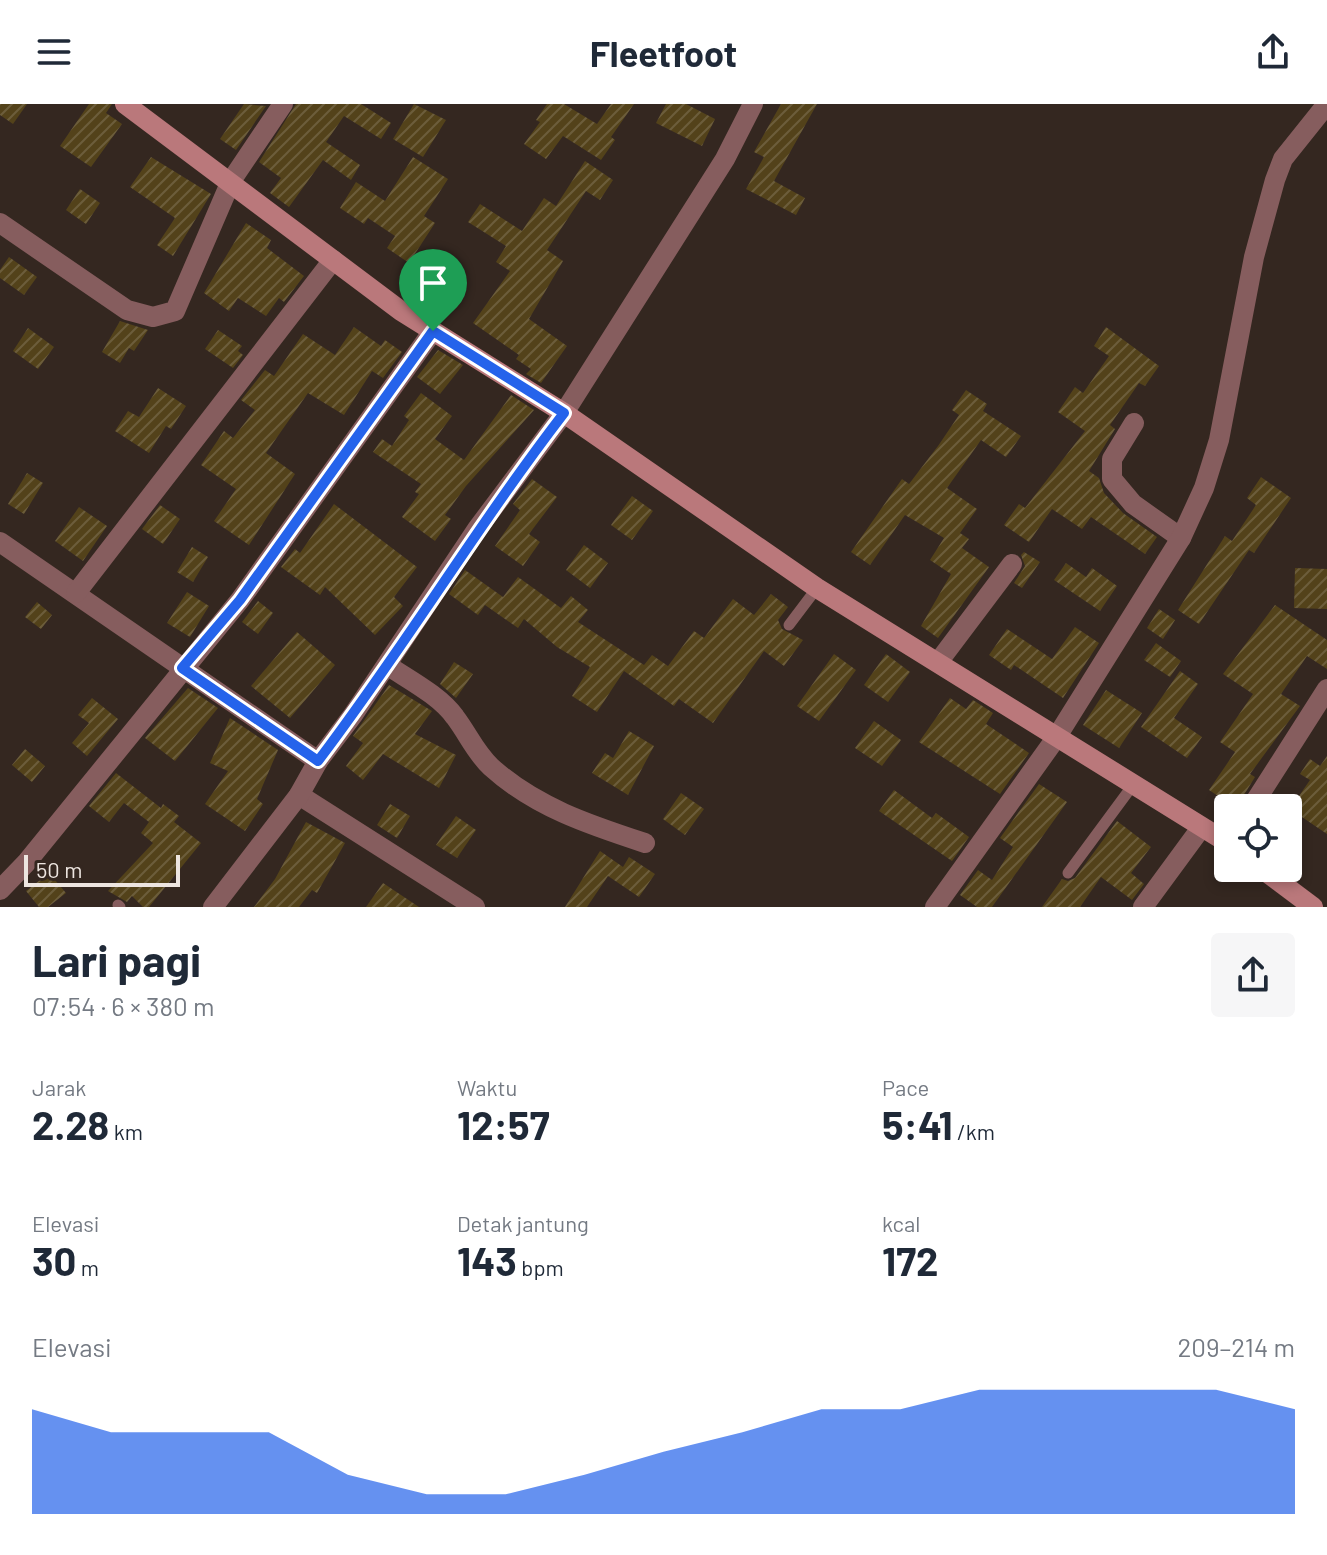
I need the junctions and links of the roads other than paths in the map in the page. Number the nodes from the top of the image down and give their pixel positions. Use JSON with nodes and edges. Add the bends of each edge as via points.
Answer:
{"nodes":[{"id":1,"x":125,"y":104,"type":"edge"},
{"id":2,"x":283,"y":104,"type":"edge"},
{"id":3,"x":753,"y":104,"type":"edge"},
{"id":4,"x":1327,"y":104,"type":"edge"},
{"id":5,"x":231,"y":181,"type":"junction"},
{"id":6,"x":0,"y":223,"type":"edge"},
{"id":7,"x":333,"y":260,"type":"junction"},
{"id":8,"x":433,"y":331,"type":"junction"},
{"id":9,"x":564,"y":413,"type":"junction"},
{"id":10,"x":1134,"y":423,"type":"dead end"},
{"id":11,"x":1181,"y":538,"type":"junction"},
{"id":12,"x":0,"y":542,"type":"edge"},
{"id":13,"x":1012,"y":564,"type":"dead end"},
{"id":14,"x":817,"y":588,"type":"junction"},
{"id":15,"x":76,"y":593,"type":"junction"},
{"id":16,"x":789,"y":625,"type":"dead end"},
{"id":17,"x":939,"y":661,"type":"junction"},
{"id":18,"x":387,"y":665,"type":"junction"},
{"id":19,"x":182,"y":668,"type":"junction"},
{"id":20,"x":1327,"y":689,"type":"edge"},
{"id":21,"x":1056,"y":738,"type":"junction"},
{"id":22,"x":318,"y":761,"type":"junction"},
{"id":23,"x":1133,"y":785,"type":"junction"},
{"id":24,"x":1260,"y":794,"type":"edge"},
{"id":25,"x":299,"y":795,"type":"junction"},
{"id":26,"x":1201,"y":828,"type":"junction"},
{"id":27,"x":1214,"y":835,"type":"edge"},
{"id":28,"x":645,"y":843,"type":"dead end"},
{"id":29,"x":1068,"y":873,"type":"dead end"},
{"id":30,"x":1280,"y":882,"type":"edge"},
{"id":31,"x":0,"y":890,"type":"edge"},
{"id":32,"x":213,"y":907,"type":"edge"},
{"id":33,"x":475,"y":907,"type":"edge"},
{"id":34,"x":935,"y":907,"type":"edge"},
{"id":35,"x":1143,"y":907,"type":"edge"},
{"id":36,"x":1313,"y":907,"type":"edge"}],
"edges":[{"from":1,"to":5,"type":"street"},
{"from":2,"to":5,"type":"street"},
{"from":3,"to":9,"type":"street","via":[[725,159]]},
{"from":4,"to":11,"type":"street","via":[[1283,159],[1275,180],[1254,257],[1219,440]]},
{"from":5,"to":6,"type":"street","via":[[175,311],[165,316],[127,310]]},
{"from":5,"to":7,"type":"street"},
{"from":7,"to":8,"type":"street"},
{"from":7,"to":15,"type":"street"},
{"from":8,"to":9,"type":"street"},
{"from":8,"to":19,"type":"street","via":[[240,600]]},
{"from":9,"to":14,"type":"street"},
{"from":9,"to":18,"type":"street","via":[[477,529]]},
{"from":10,"to":11,"type":"street","via":[[1112,459],[1112,479],[1133,504]]},
{"from":11,"to":21,"type":"street"},
{"from":12,"to":15,"type":"street"},
{"from":13,"to":17,"type":"street"},
{"from":14,"to":16,"type":"lane"},
{"from":14,"to":17,"type":"street"},
{"from":15,"to":19,"type":"street"},
{"from":17,"to":21,"type":"street"},
{"from":18,"to":22,"type":"street"},
{"from":18,"to":28,"type":"street","via":[[454,715],[474,749],[523,792],[577,821]]},
{"from":19,"to":22,"type":"street"},
{"from":19,"to":31,"type":"street"},
{"from":20,"to":24,"type":"street"},
{"from":21,"to":23,"type":"street"},
{"from":21,"to":34,"type":"street"},
{"from":22,"to":25,"type":"street"},
{"from":23,"to":26,"type":"street"},
{"from":23,"to":29,"type":"lane"},
{"from":25,"to":32,"type":"street"},
{"from":25,"to":33,"type":"street"},
{"from":26,"to":27,"type":"street"},
{"from":26,"to":35,"type":"street"},
{"from":30,"to":36,"type":"street"}]}
